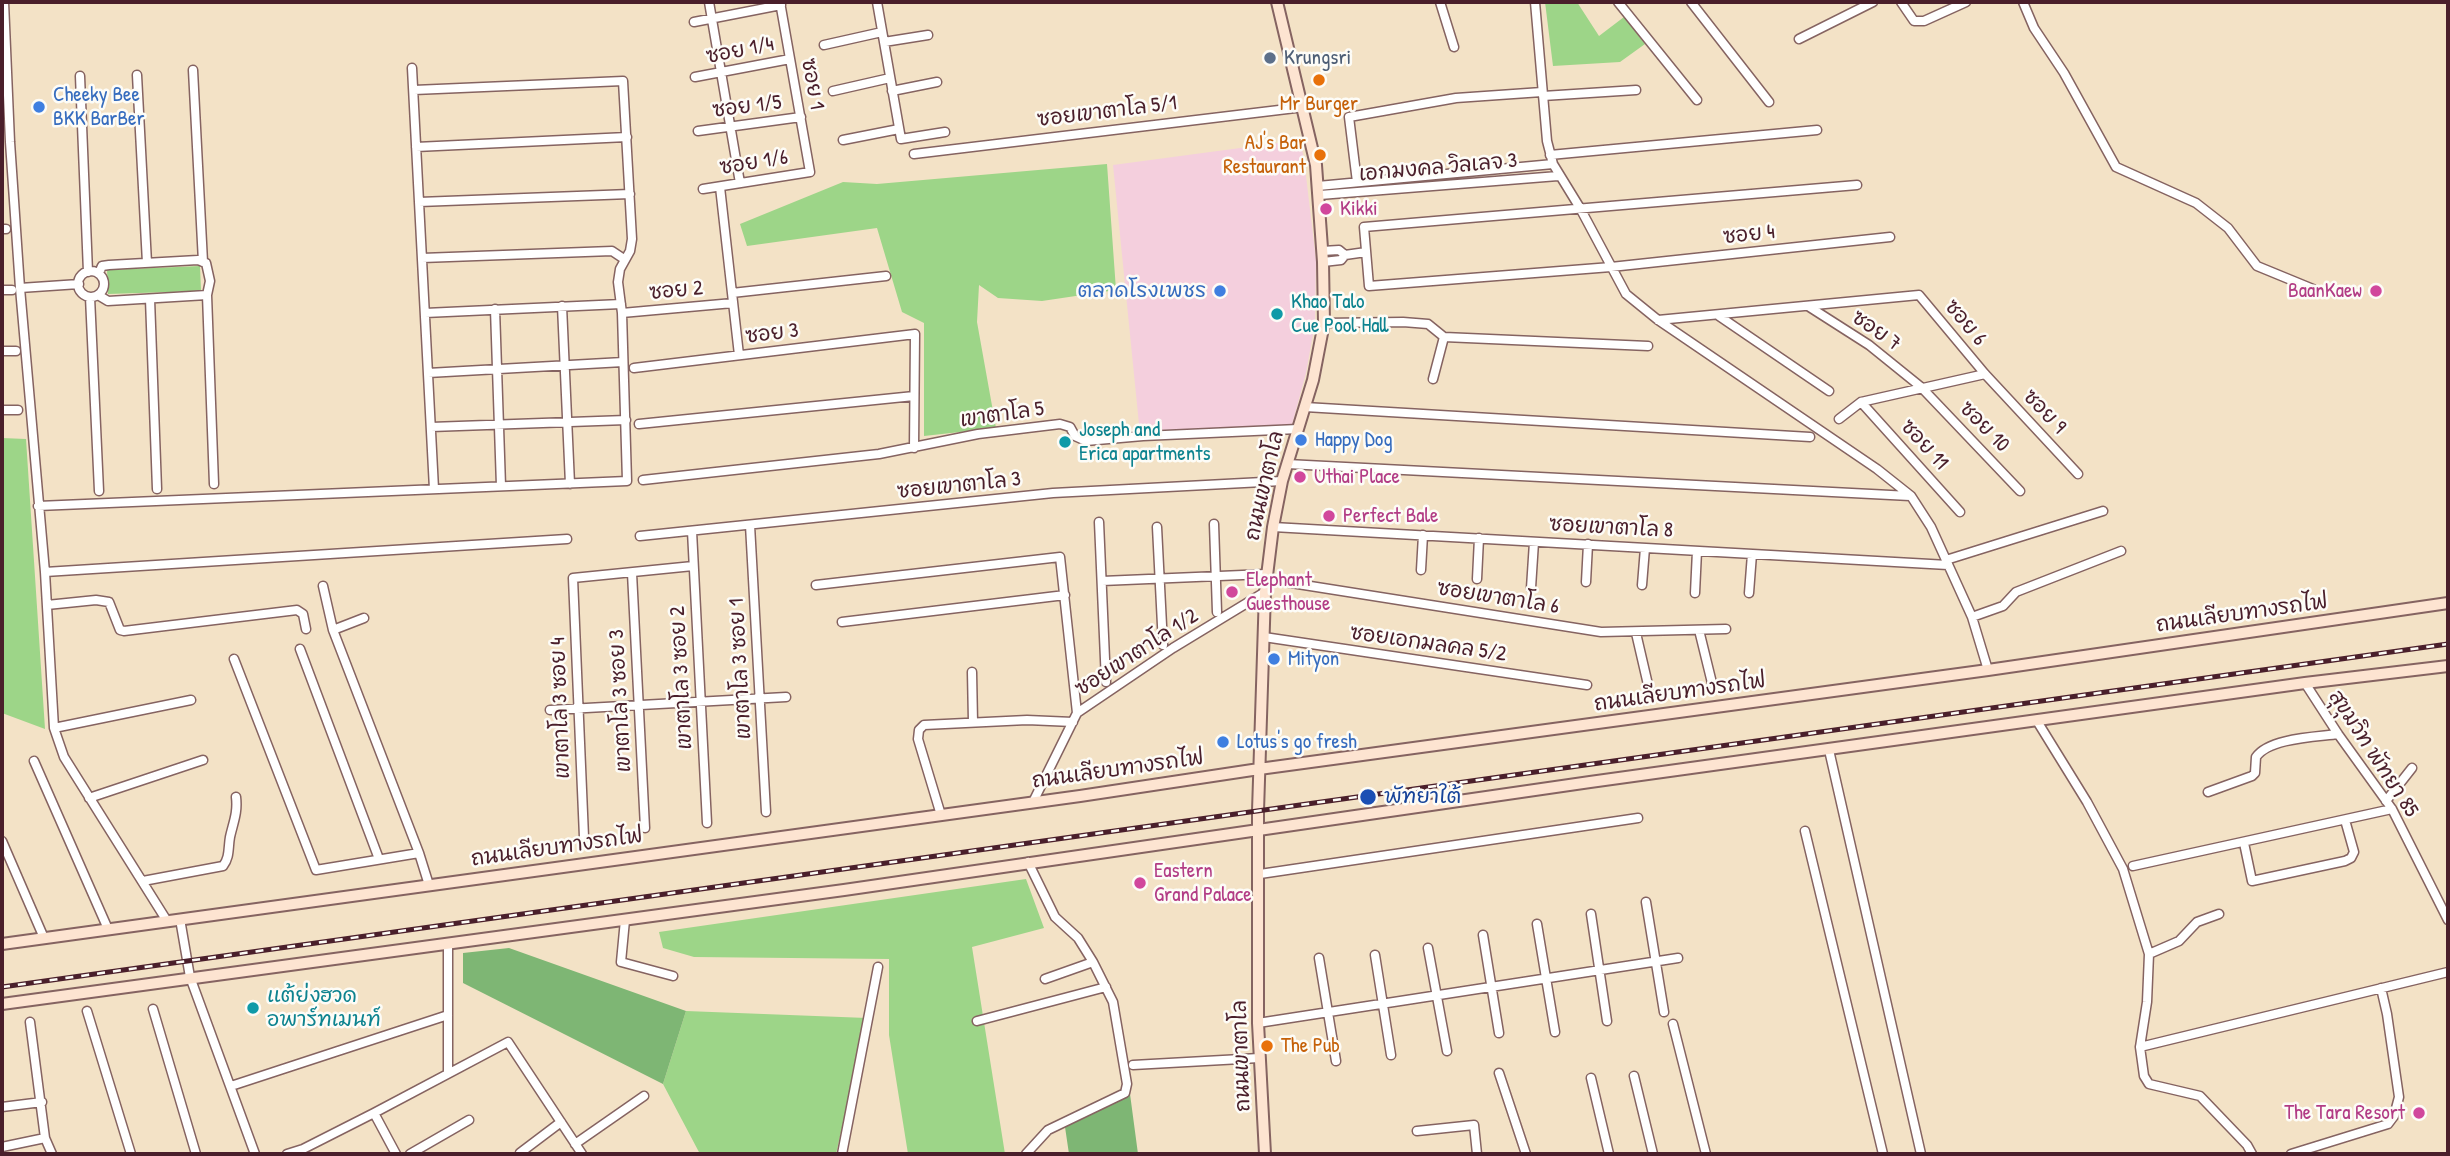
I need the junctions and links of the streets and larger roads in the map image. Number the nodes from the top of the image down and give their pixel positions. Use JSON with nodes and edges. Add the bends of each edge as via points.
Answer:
{"nodes":[{"id":1,"x":4,"y":2,"type":"edge"},
{"id":2,"x":709,"y":2,"type":"edge"},
{"id":3,"x":877,"y":2,"type":"edge"},
{"id":4,"x":1277,"y":2,"type":"edge"},
{"id":5,"x":1440,"y":2,"type":"edge"},
{"id":6,"x":1535,"y":2,"type":"edge"},
{"id":7,"x":1618,"y":2,"type":"edge"},
{"id":8,"x":1691,"y":2,"type":"edge"},
{"id":9,"x":1873,"y":2,"type":"edge"},
{"id":10,"x":1901,"y":2,"type":"edge"},
{"id":11,"x":1966,"y":2,"type":"edge"},
{"id":12,"x":2023,"y":2,"type":"edge"},
{"id":13,"x":780,"y":3,"type":"edge"},
{"id":14,"x":712,"y":19,"type":"junction"},
{"id":15,"x":694,"y":22,"type":"dead end"},
{"id":16,"x":882,"y":32,"type":"junction"},
{"id":17,"x":928,"y":35,"type":"dead end"},
{"id":18,"x":1799,"y":39,"type":"dead end"},
{"id":19,"x":884,"y":42,"type":"junction"},
{"id":20,"x":824,"y":45,"type":"dead end"},
{"id":21,"x":1454,"y":47,"type":"dead end"},
{"id":22,"x":790,"y":59,"type":"junction"},
{"id":23,"x":412,"y":68,"type":"dead end"},
{"id":24,"x":193,"y":70,"type":"dead end"},
{"id":25,"x":722,"y":73,"type":"junction"},
{"id":26,"x":137,"y":75,"type":"dead end"},
{"id":27,"x":80,"y":76,"type":"dead end"},
{"id":28,"x":695,"y":77,"type":"dead end"},
{"id":29,"x":890,"y":78,"type":"junction"},
{"id":30,"x":937,"y":82,"type":"dead end"},
{"id":31,"x":414,"y":90,"type":"junction"},
{"id":32,"x":1636,"y":90,"type":"dead end"},
{"id":33,"x":833,"y":91,"type":"dead end"},
{"id":34,"x":892,"y":91,"type":"junction"},
{"id":35,"x":1542,"y":94,"type":"junction"},
{"id":36,"x":1696,"y":100,"type":"dead end"},
{"id":37,"x":1769,"y":102,"type":"dead end"},
{"id":38,"x":1304,"y":107,"type":"junction"},
{"id":39,"x":801,"y":117,"type":"junction"},
{"id":40,"x":730,"y":127,"type":"junction"},
{"id":41,"x":899,"y":129,"type":"junction"},
{"id":42,"x":1817,"y":130,"type":"dead end"},
{"id":43,"x":698,"y":131,"type":"dead end"},
{"id":44,"x":945,"y":132,"type":"dead end"},
{"id":45,"x":627,"y":137,"type":"junction"},
{"id":46,"x":843,"y":140,"type":"dead end"},
{"id":47,"x":416,"y":147,"type":"junction"},
{"id":48,"x":914,"y":154,"type":"dead end"},
{"id":49,"x":1551,"y":160,"type":"junction"},
{"id":50,"x":810,"y":172,"type":"joint"},
{"id":51,"x":1558,"y":176,"type":"junction"},
{"id":52,"x":1357,"y":182,"type":"junction"},
{"id":53,"x":740,"y":183,"type":"junction"},
{"id":54,"x":1857,"y":185,"type":"dead end"},
{"id":55,"x":720,"y":187,"type":"junction"},
{"id":56,"x":703,"y":189,"type":"dead end"},
{"id":57,"x":1319,"y":190,"type":"junction"},
{"id":58,"x":631,"y":194,"type":"junction"},
{"id":59,"x":419,"y":202,"type":"junction"},
{"id":60,"x":1580,"y":208,"type":"junction"},
{"id":61,"x":1890,"y":237,"type":"dead end"},
{"id":62,"x":1366,"y":252,"type":"junction"},
{"id":63,"x":1323,"y":256,"type":"junction"},
{"id":64,"x":422,"y":258,"type":"junction"},
{"id":65,"x":624,"y":259,"type":"junction"},
{"id":66,"x":203,"y":262,"type":"junction"},
{"id":67,"x":147,"y":263,"type":"junction"},
{"id":68,"x":1611,"y":267,"type":"junction"},
{"id":69,"x":88,"y":272,"type":"junction"},
{"id":70,"x":99,"y":273,"type":"junction"},
{"id":71,"x":886,"y":276,"type":"dead end"},
{"id":72,"x":79,"y":284,"type":"junction"},
{"id":73,"x":16,"y":289,"type":"junction"},
{"id":74,"x":2313,"y":289,"type":"dead end"},
{"id":75,"x":2,"y":290,"type":"edge"},
{"id":76,"x":732,"y":293,"type":"junction"},
{"id":77,"x":207,"y":295,"type":"junction"},
{"id":78,"x":94,"y":296,"type":"junction"},
{"id":79,"x":150,"y":299,"type":"junction"},
{"id":80,"x":733,"y":303,"type":"junction"},
{"id":81,"x":562,"y":306,"type":"junction"},
{"id":82,"x":1808,"y":306,"type":"junction"},
{"id":83,"x":495,"y":309,"type":"junction"},
{"id":84,"x":621,"y":309,"type":"junction"},
{"id":85,"x":425,"y":313,"type":"junction"},
{"id":86,"x":1719,"y":316,"type":"junction"},
{"id":87,"x":1658,"y":320,"type":"junction"},
{"id":88,"x":1324,"y":323,"type":"junction"},
{"id":89,"x":1444,"y":337,"type":"junction"},
{"id":90,"x":1648,"y":346,"type":"dead end"},
{"id":91,"x":2,"y":351,"type":"edge"},
{"id":92,"x":16,"y":351,"type":"dead end"},
{"id":93,"x":739,"y":355,"type":"junction"},
{"id":94,"x":623,"y":362,"type":"junction"},
{"id":95,"x":565,"y":365,"type":"junction"},
{"id":96,"x":497,"y":369,"type":"junction"},
{"id":97,"x":634,"y":369,"type":"dead end"},
{"id":98,"x":428,"y":373,"type":"junction"},
{"id":99,"x":1985,"y":374,"type":"junction"},
{"id":100,"x":1433,"y":379,"type":"dead end"},
{"id":101,"x":1921,"y":387,"type":"junction"},
{"id":102,"x":1829,"y":391,"type":"dead end"},
{"id":103,"x":914,"y":396,"type":"junction"},
{"id":104,"x":1861,"y":402,"type":"junction"},
{"id":105,"x":1304,"y":407,"type":"junction"},
{"id":106,"x":2,"y":410,"type":"edge"},
{"id":107,"x":18,"y":410,"type":"dead end"},
{"id":108,"x":1839,"y":419,"type":"dead end"},
{"id":109,"x":626,"y":420,"type":"junction"},
{"id":110,"x":567,"y":422,"type":"junction"},
{"id":111,"x":639,"y":424,"type":"dead end"},
{"id":112,"x":499,"y":425,"type":"junction"},
{"id":113,"x":431,"y":427,"type":"junction"},
{"id":114,"x":1298,"y":429,"type":"junction"},
{"id":115,"x":1810,"y":437,"type":"dead end"},
{"id":116,"x":914,"y":448,"type":"junction"},
{"id":117,"x":1287,"y":464,"type":"junction"},
{"id":118,"x":2078,"y":474,"type":"dead end"},
{"id":119,"x":643,"y":480,"type":"dead end"},
{"id":120,"x":1282,"y":481,"type":"junction"},
{"id":121,"x":214,"y":484,"type":"dead end"},
{"id":122,"x":570,"y":484,"type":"junction"},
{"id":123,"x":500,"y":486,"type":"junction"},
{"id":124,"x":157,"y":489,"type":"dead end"},
{"id":125,"x":434,"y":489,"type":"junction"},
{"id":126,"x":99,"y":491,"type":"dead end"},
{"id":127,"x":2020,"y":491,"type":"dead end"},
{"id":128,"x":1910,"y":496,"type":"junction"},
{"id":129,"x":37,"y":506,"type":"junction"},
{"id":130,"x":2102,"y":511,"type":"dead end"},
{"id":131,"x":1960,"y":512,"type":"dead end"},
{"id":132,"x":1099,"y":522,"type":"dead end"},
{"id":133,"x":1214,"y":524,"type":"dead end"},
{"id":134,"x":750,"y":525,"type":"junction"},
{"id":135,"x":1157,"y":527,"type":"dead end"},
{"id":136,"x":1273,"y":527,"type":"junction"},
{"id":137,"x":692,"y":531,"type":"junction"},
{"id":138,"x":1423,"y":535,"type":"junction"},
{"id":139,"x":640,"y":536,"type":"dead end"},
{"id":140,"x":1479,"y":538,"type":"junction"},
{"id":141,"x":566,"y":539,"type":"dead end"},
{"id":142,"x":1534,"y":542,"type":"junction"},
{"id":143,"x":1588,"y":544,"type":"junction"},
{"id":144,"x":1645,"y":548,"type":"junction"},
{"id":145,"x":1698,"y":551,"type":"junction"},
{"id":146,"x":2121,"y":551,"type":"dead end"},
{"id":147,"x":1752,"y":554,"type":"junction"},
{"id":148,"x":1947,"y":563,"type":"junction"},
{"id":149,"x":693,"y":566,"type":"junction"},
{"id":150,"x":1421,"y":570,"type":"dead end"},
{"id":151,"x":45,"y":572,"type":"junction"},
{"id":152,"x":632,"y":573,"type":"junction"},
{"id":153,"x":1216,"y":576,"type":"junction"},
{"id":154,"x":1266,"y":577,"type":"junction"},
{"id":155,"x":1160,"y":579,"type":"junction"},
{"id":156,"x":1477,"y":579,"type":"dead end"},
{"id":157,"x":1102,"y":581,"type":"junction"},
{"id":158,"x":1586,"y":582,"type":"dead end"},
{"id":159,"x":816,"y":585,"type":"dead end"},
{"id":160,"x":1642,"y":585,"type":"dead end"},
{"id":161,"x":323,"y":586,"type":"dead end"},
{"id":162,"x":1531,"y":588,"type":"dead end"},
{"id":163,"x":1265,"y":592,"type":"junction"},
{"id":164,"x":1695,"y":593,"type":"dead end"},
{"id":165,"x":1749,"y":593,"type":"dead end"},
{"id":166,"x":1065,"y":595,"type":"junction"},
{"id":167,"x":2448,"y":603,"type":"edge"},
{"id":168,"x":47,"y":605,"type":"junction"},
{"id":169,"x":1217,"y":612,"type":"dead end"},
{"id":170,"x":1972,"y":617,"type":"junction"},
{"id":171,"x":364,"y":618,"type":"dead end"},
{"id":172,"x":842,"y":622,"type":"dead end"},
{"id":173,"x":306,"y":629,"type":"dead end"},
{"id":174,"x":333,"y":629,"type":"junction"},
{"id":175,"x":1726,"y":629,"type":"dead end"},
{"id":176,"x":1699,"y":630,"type":"junction"},
{"id":177,"x":1636,"y":633,"type":"junction"},
{"id":178,"x":1264,"y":637,"type":"junction"},
{"id":179,"x":1163,"y":645,"type":"dead end"},
{"id":180,"x":300,"y":649,"type":"dead end"},
{"id":181,"x":234,"y":659,"type":"dead end"},
{"id":182,"x":2448,"y":666,"type":"edge"},
{"id":183,"x":1988,"y":670,"type":"junction"},
{"id":184,"x":972,"y":672,"type":"dead end"},
{"id":185,"x":1106,"y":681,"type":"dead end"},
{"id":186,"x":1712,"y":683,"type":"dead end"},
{"id":187,"x":2305,"y":683,"type":"junction"},
{"id":188,"x":1587,"y":685,"type":"dead end"},
{"id":189,"x":1649,"y":690,"type":"dead end"},
{"id":190,"x":786,"y":697,"type":"dead end"},
{"id":191,"x":760,"y":698,"type":"junction"},
{"id":192,"x":191,"y":700,"type":"dead end"},
{"id":193,"x":701,"y":701,"type":"junction"},
{"id":194,"x":639,"y":704,"type":"junction"},
{"id":195,"x":550,"y":709,"type":"dead end"},
{"id":196,"x":579,"y":709,"type":"junction"},
{"id":197,"x":1077,"y":713,"type":"junction"},
{"id":198,"x":2037,"y":721,"type":"junction"},
{"id":199,"x":973,"y":722,"type":"junction"},
{"id":200,"x":1073,"y":722,"type":"junction"},
{"id":201,"x":54,"y":728,"type":"junction"},
{"id":202,"x":2338,"y":734,"type":"junction"},
{"id":203,"x":1829,"y":750,"type":"junction"},
{"id":204,"x":203,"y":760,"type":"dead end"},
{"id":205,"x":34,"y":761,"type":"dead end"},
{"id":206,"x":2412,"y":768,"type":"dead end"},
{"id":207,"x":1259,"y":769,"type":"junction"},
{"id":208,"x":2208,"y":792,"type":"dead end"},
{"id":209,"x":236,"y":797,"type":"dead end"},
{"id":210,"x":89,"y":798,"type":"junction"},
{"id":211,"x":1033,"y":802,"type":"junction"},
{"id":212,"x":2389,"y":805,"type":"junction"},
{"id":213,"x":766,"y":812,"type":"dead end"},
{"id":214,"x":941,"y":815,"type":"junction"},
{"id":215,"x":1638,"y":818,"type":"dead end"},
{"id":216,"x":2345,"y":820,"type":"junction"},
{"id":217,"x":707,"y":823,"type":"dead end"},
{"id":218,"x":645,"y":828,"type":"dead end"},
{"id":219,"x":1259,"y":830,"type":"junction"},
{"id":220,"x":1805,"y":831,"type":"dead end"},
{"id":221,"x":584,"y":837,"type":"dead end"},
{"id":222,"x":2,"y":841,"type":"edge"},
{"id":223,"x":2244,"y":843,"type":"junction"},
{"id":224,"x":419,"y":853,"type":"junction"},
{"id":225,"x":379,"y":859,"type":"junction"},
{"id":226,"x":1028,"y":862,"type":"junction"},
{"id":227,"x":2133,"y":866,"type":"dead end"},
{"id":228,"x":1259,"y":874,"type":"junction"},
{"id":229,"x":143,"y":881,"type":"junction"},
{"id":230,"x":429,"y":885,"type":"junction"},
{"id":231,"x":1646,"y":902,"type":"dead end"},
{"id":232,"x":1591,"y":914,"type":"dead end"},
{"id":233,"x":2219,"y":914,"type":"dead end"},
{"id":234,"x":180,"y":919,"type":"junction"},
{"id":235,"x":2448,"y":919,"type":"edge"},
{"id":236,"x":625,"y":920,"type":"junction"},
{"id":237,"x":167,"y":921,"type":"junction"},
{"id":238,"x":1537,"y":924,"type":"dead end"},
{"id":239,"x":108,"y":929,"type":"junction"},
{"id":240,"x":1483,"y":935,"type":"dead end"},
{"id":241,"x":44,"y":938,"type":"junction"},
{"id":242,"x":448,"y":943,"type":"junction"},
{"id":243,"x":2,"y":944,"type":"edge"},
{"id":244,"x":1428,"y":948,"type":"dead end"},
{"id":245,"x":2149,"y":954,"type":"junction"},
{"id":246,"x":1375,"y":955,"type":"dead end"},
{"id":247,"x":1319,"y":958,"type":"dead end"},
{"id":248,"x":1678,"y":958,"type":"dead end"},
{"id":249,"x":1093,"y":962,"type":"junction"},
{"id":250,"x":1656,"y":962,"type":"junction"},
{"id":251,"x":878,"y":967,"type":"dead end"},
{"id":252,"x":1600,"y":971,"type":"junction"},
{"id":253,"x":2448,"y":972,"type":"edge"},
{"id":254,"x":673,"y":975,"type":"dead end"},
{"id":255,"x":190,"y":977,"type":"junction"},
{"id":256,"x":1045,"y":979,"type":"dead end"},
{"id":257,"x":1546,"y":979,"type":"junction"},
{"id":258,"x":1106,"y":987,"type":"junction"},
{"id":259,"x":1491,"y":987,"type":"junction"},
{"id":260,"x":2381,"y":988,"type":"junction"},
{"id":261,"x":1436,"y":996,"type":"junction"},
{"id":262,"x":2,"y":1004,"type":"edge"},
{"id":263,"x":1382,"y":1004,"type":"junction"},
{"id":264,"x":153,"y":1009,"type":"dead end"},
{"id":265,"x":87,"y":1011,"type":"dead end"},
{"id":266,"x":1328,"y":1012,"type":"junction"},
{"id":267,"x":1664,"y":1012,"type":"dead end"},
{"id":268,"x":448,"y":1015,"type":"junction"},
{"id":269,"x":977,"y":1021,"type":"dead end"},
{"id":270,"x":1608,"y":1021,"type":"dead end"},
{"id":271,"x":30,"y":1022,"type":"dead end"},
{"id":272,"x":1258,"y":1023,"type":"junction"},
{"id":273,"x":1673,"y":1024,"type":"dead end"},
{"id":274,"x":1555,"y":1032,"type":"dead end"},
{"id":275,"x":1499,"y":1033,"type":"dead end"},
{"id":276,"x":2140,"y":1047,"type":"junction"},
{"id":277,"x":1447,"y":1051,"type":"dead end"},
{"id":278,"x":1391,"y":1055,"type":"dead end"},
{"id":279,"x":1259,"y":1058,"type":"junction"},
{"id":280,"x":1336,"y":1061,"type":"dead end"},
{"id":281,"x":1133,"y":1065,"type":"dead end"},
{"id":282,"x":449,"y":1072,"type":"junction"},
{"id":283,"x":1499,"y":1073,"type":"dead end"},
{"id":284,"x":1634,"y":1076,"type":"dead end"},
{"id":285,"x":1591,"y":1078,"type":"dead end"},
{"id":286,"x":231,"y":1086,"type":"junction"},
{"id":287,"x":644,"y":1096,"type":"dead end"},
{"id":288,"x":42,"y":1102,"type":"junction"},
{"id":289,"x":2,"y":1107,"type":"edge"},
{"id":290,"x":374,"y":1113,"type":"junction"},
{"id":291,"x":470,"y":1120,"type":"dead end"},
{"id":292,"x":561,"y":1122,"type":"junction"},
{"id":293,"x":1417,"y":1131,"type":"dead end"},
{"id":294,"x":45,"y":1138,"type":"junction"},
{"id":295,"x":575,"y":1144,"type":"junction"},
{"id":296,"x":2,"y":1147,"type":"edge"},
{"id":297,"x":304,"y":1152,"type":"edge"},
{"id":298,"x":520,"y":1153,"type":"edge"},
{"id":299,"x":52,"y":1154,"type":"edge"},
{"id":300,"x":131,"y":1154,"type":"edge"},
{"id":301,"x":197,"y":1154,"type":"edge"},
{"id":302,"x":255,"y":1154,"type":"edge"},
{"id":303,"x":287,"y":1154,"type":"edge"},
{"id":304,"x":396,"y":1154,"type":"edge"},
{"id":305,"x":410,"y":1154,"type":"edge"},
{"id":306,"x":582,"y":1154,"type":"edge"},
{"id":307,"x":842,"y":1154,"type":"edge"},
{"id":308,"x":1026,"y":1154,"type":"edge"},
{"id":309,"x":1265,"y":1154,"type":"edge"},
{"id":310,"x":1477,"y":1154,"type":"edge"},
{"id":311,"x":1526,"y":1154,"type":"edge"},
{"id":312,"x":1609,"y":1154,"type":"edge"},
{"id":313,"x":1653,"y":1154,"type":"edge"},
{"id":314,"x":1706,"y":1154,"type":"edge"},
{"id":315,"x":1883,"y":1154,"type":"edge"},
{"id":316,"x":1921,"y":1154,"type":"edge"},
{"id":317,"x":2252,"y":1154,"type":"edge"},
{"id":318,"x":2291,"y":1154,"type":"edge"}],
"edges":[{"from":1,"to":73,"type":"street"},
{"from":2,"to":14,"type":"street"},
{"from":3,"to":16,"type":"street"},
{"from":4,"to":38,"type":"street","name":"ถนนเขาตาโล"},
{"from":5,"to":21,"type":"street"},
{"from":6,"to":35,"type":"street"},
{"from":7,"to":36,"type":"street"},
{"from":8,"to":37,"type":"street"},
{"from":9,"to":18,"type":"street"},
{"from":10,"to":11,"type":"street","via":[[1914,21],[1924,21]]},
{"from":12,"to":74,"type":"street","via":[[2116,167],[2196,203],[2228,228],[2257,266]]},
{"from":13,"to":14,"type":"street"},
{"from":13,"to":22,"type":"street","name":"ซอย 1"},
{"from":14,"to":15,"type":"street"},
{"from":14,"to":25,"type":"street"},
{"from":16,"to":19,"type":"street"},
{"from":16,"to":20,"type":"street"},
{"from":17,"to":19,"type":"street"},
{"from":19,"to":29,"type":"street"},
{"from":22,"to":25,"type":"street","name":"ซอย 1/4"},
{"from":22,"to":39,"type":"street","name":"ซอย 1"},
{"from":23,"to":31,"type":"street"},
{"from":24,"to":66,"type":"street"},
{"from":25,"to":28,"type":"street","name":"ซอย 1/4"},
{"from":25,"to":40,"type":"street"},
{"from":26,"to":67,"type":"street"},
{"from":27,"to":69,"type":"street"},
{"from":29,"to":33,"type":"street"},
{"from":29,"to":34,"type":"street"},
{"from":30,"to":34,"type":"street"},
{"from":31,"to":45,"type":"street","via":[[623,81]]},
{"from":31,"to":47,"type":"street"},
{"from":32,"to":35,"type":"street"},
{"from":34,"to":41,"type":"street"},
{"from":35,"to":49,"type":"street"},
{"from":35,"to":52,"type":"street","via":[[1456,99],[1349,117]]},
{"from":38,"to":48,"type":"street","name":"ซอยเขาตาโล 5/1"},
{"from":38,"to":57,"type":"street","name":"ถนนเขาตาโล"},
{"from":39,"to":40,"type":"street","name":"ซอย 1/5"},
{"from":39,"to":50,"type":"street","name":"ซอย 1"},
{"from":40,"to":43,"type":"street","name":"ซอย 1/5"},
{"from":40,"to":53,"type":"street"},
{"from":41,"to":44,"type":"street","via":[[901,139]]},
{"from":41,"to":46,"type":"street"},
{"from":42,"to":49,"type":"street","name":"เอกมงคล วิลเลจ 3"},
{"from":45,"to":47,"type":"street"},
{"from":45,"to":58,"type":"street"},
{"from":47,"to":59,"type":"street"},
{"from":49,"to":51,"type":"street"},
{"from":49,"to":52,"type":"street","name":"เอกมงคล วิลเลจ 3"},
{"from":50,"to":53,"type":"street","name":"ซอย 1/6"},
{"from":51,"to":57,"type":"street","name":"เอกมงคล วิลเลจ 3"},
{"from":51,"to":60,"type":"street"},
{"from":52,"to":57,"type":"street","name":"เอกมงคล วิลเลจ 3"},
{"from":53,"to":55,"type":"street","name":"ซอย 1/6"},
{"from":54,"to":60,"type":"street"},
{"from":55,"to":56,"type":"street","name":"ซอย 1/6"},
{"from":55,"to":76,"type":"street"},
{"from":57,"to":63,"type":"street","name":"ถนนเขาตาโล"},
{"from":58,"to":59,"type":"street"},
{"from":58,"to":65,"type":"street","via":[[632,239]]},
{"from":59,"to":64,"type":"street"},
{"from":60,"to":62,"type":"street","via":[[1364,227]]},
{"from":60,"to":68,"type":"street"},
{"from":61,"to":68,"type":"street","name":"ซอย 4"},
{"from":62,"to":63,"type":"street","via":[[1345,255],[1339,250]]},
{"from":62,"to":68,"type":"street","name":"ซอย 4","via":[[1369,286]]},
{"from":63,"to":88,"type":"street","name":"ถนนเขาตาโล"},
{"from":64,"to":65,"type":"street","via":[[612,251]]},
{"from":64,"to":85,"type":"street"},
{"from":65,"to":84,"type":"street","via":[[618,282]]},
{"from":66,"to":67,"type":"street"},
{"from":66,"to":77,"type":"street","via":[[209,270]]},
{"from":67,"to":70,"type":"street","via":[[102,266]]},
{"from":68,"to":87,"type":"street","via":[[1626,294]]},
{"from":69,"to":70,"type":"street"},
{"from":69,"to":72,"type":"street"},
{"from":70,"to":78,"type":"street","via":[[104,284]]},
{"from":71,"to":76,"type":"street"},
{"from":72,"to":73,"type":"street"},
{"from":72,"to":78,"type":"street","via":[[82,293]]},
{"from":73,"to":75,"type":"street"},
{"from":73,"to":129,"type":"street"},
{"from":76,"to":80,"type":"street"},
{"from":77,"to":79,"type":"street"},
{"from":77,"to":121,"type":"street"},
{"from":78,"to":79,"type":"street","via":[[108,301]]},
{"from":78,"to":126,"type":"street"},
{"from":79,"to":124,"type":"street"},
{"from":80,"to":84,"type":"street","name":"ซอย 2"},
{"from":80,"to":93,"type":"street"},
{"from":81,"to":83,"type":"street","name":"ซอย 2"},
{"from":81,"to":84,"type":"street","name":"ซอย 2"},
{"from":81,"to":95,"type":"street"},
{"from":82,"to":86,"type":"street"},
{"from":82,"to":99,"type":"street","name":"ซอย 6","via":[[1919,295]]},
{"from":82,"to":101,"type":"street","name":"ซอย 7","via":[[1870,345]]},
{"from":83,"to":85,"type":"street","name":"ซอย 2"},
{"from":83,"to":96,"type":"street"},
{"from":84,"to":94,"type":"street"},
{"from":85,"to":98,"type":"street"},
{"from":86,"to":87,"type":"street"},
{"from":86,"to":102,"type":"street"},
{"from":87,"to":128,"type":"street"},
{"from":88,"to":89,"type":"street","via":[[1428,324]]},
{"from":88,"to":105,"type":"street","name":"ถนนเขาตาโล"},
{"from":89,"to":90,"type":"street"},
{"from":89,"to":100,"type":"street"},
{"from":91,"to":92,"type":"street"},
{"from":93,"to":97,"type":"street","name":"ซอย 3"},
{"from":93,"to":103,"type":"street","name":"ซอย 3","via":[[915,334]]},
{"from":94,"to":95,"type":"street"},
{"from":94,"to":109,"type":"street"},
{"from":95,"to":96,"type":"street"},
{"from":95,"to":110,"type":"street"},
{"from":96,"to":98,"type":"street"},
{"from":96,"to":112,"type":"street"},
{"from":98,"to":113,"type":"street"},
{"from":99,"to":101,"type":"street"},
{"from":99,"to":118,"type":"street","name":"ซอย 9"},
{"from":101,"to":104,"type":"street"},
{"from":101,"to":127,"type":"street","name":"ซอย 10"},
{"from":103,"to":111,"type":"street"},
{"from":103,"to":116,"type":"street"},
{"from":104,"to":108,"type":"street"},
{"from":104,"to":131,"type":"street","name":"ซอย 11"},
{"from":105,"to":114,"type":"street","name":"ถนนเขาตาโล"},
{"from":105,"to":115,"type":"street"},
{"from":106,"to":107,"type":"street"},
{"from":109,"to":110,"type":"street"},
{"from":109,"to":122,"type":"street","via":[[626,481]]},
{"from":110,"to":112,"type":"street"},
{"from":110,"to":122,"type":"street"},
{"from":112,"to":113,"type":"street"},
{"from":112,"to":123,"type":"street"},
{"from":113,"to":125,"type":"street"},
{"from":114,"to":116,"type":"street","name":"เขาตาโล 5","via":[[1086,441],[1060,424]]},
{"from":114,"to":117,"type":"street","name":"ถนนเขาตาโล"},
{"from":116,"to":119,"type":"street","name":"เขาตาโล 5"},
{"from":117,"to":120,"type":"street","name":"ถนนเขาตาโล"},
{"from":117,"to":128,"type":"street"},
{"from":120,"to":134,"type":"street","name":"ซอยเขาตาโล 3","via":[[1053,493]]},
{"from":120,"to":136,"type":"street","name":"ถนนเขาตาโล"},
{"from":122,"to":123,"type":"street"},
{"from":123,"to":125,"type":"street"},
{"from":125,"to":129,"type":"street"},
{"from":128,"to":148,"type":"street"},
{"from":129,"to":151,"type":"street"},
{"from":130,"to":148,"type":"street"},
{"from":132,"to":157,"type":"street"},
{"from":133,"to":153,"type":"street"},
{"from":134,"to":137,"type":"street","name":"ซอยเขาตาโล 3"},
{"from":134,"to":191,"type":"street","name":"เขาตาโล 3 ซอย 1"},
{"from":135,"to":155,"type":"street"},
{"from":136,"to":138,"type":"street","name":"ซอยเขาตาโล 8"},
{"from":136,"to":154,"type":"street","name":"ถนนเขาตาโล"},
{"from":137,"to":139,"type":"street","name":"ซอยเขาตาโล 3"},
{"from":137,"to":149,"type":"street","name":"เขาตาโล 3 ซอย 2"},
{"from":138,"to":140,"type":"street","name":"ซอยเขาตาโล 8"},
{"from":138,"to":150,"type":"street"},
{"from":140,"to":142,"type":"street","name":"ซอยเขาตาโล 8"},
{"from":140,"to":156,"type":"street"},
{"from":141,"to":151,"type":"street"},
{"from":142,"to":143,"type":"street","name":"ซอยเขาตาโล 8"},
{"from":142,"to":162,"type":"street"},
{"from":143,"to":144,"type":"street","name":"ซอยเขาตาโล 8"},
{"from":143,"to":158,"type":"street"},
{"from":144,"to":145,"type":"street","name":"ซอยเขาตาโล 8"},
{"from":144,"to":160,"type":"street"},
{"from":145,"to":147,"type":"street","name":"ซอยเขาตาโล 8"},
{"from":145,"to":164,"type":"street"},
{"from":146,"to":170,"type":"street","via":[[2017,592],[2003,606]]},
{"from":147,"to":148,"type":"street","name":"ซอยเขาตาโล 8"},
{"from":147,"to":165,"type":"street"},
{"from":148,"to":170,"type":"street"},
{"from":149,"to":152,"type":"street"},
{"from":149,"to":193,"type":"street","name":"เขาตาโล 3 ซอย 2"},
{"from":151,"to":168,"type":"street"},
{"from":152,"to":194,"type":"street","name":"เขาตาโล 3 ซอย 3"},
{"from":152,"to":196,"type":"street","name":"เขาตาโล 3 ซอย 4","via":[[573,578]]},
{"from":153,"to":154,"type":"street","name":"ซอยเขาตาโล 6"},
{"from":153,"to":155,"type":"street","name":"ซอยเขาตาโล 6"},
{"from":153,"to":169,"type":"street"},
{"from":154,"to":163,"type":"street","name":"ถนนเขาตาโล"},
{"from":154,"to":177,"type":"street","name":"ซอยเขาตาโล 6","via":[[1601,632]]},
{"from":155,"to":157,"type":"street","name":"ซอยเขาตาโล 6"},
{"from":155,"to":179,"type":"street"},
{"from":157,"to":185,"type":"street"},
{"from":159,"to":166,"type":"street","via":[[1060,557]]},
{"from":161,"to":174,"type":"street"},
{"from":163,"to":178,"type":"street","name":"ถนนเขาตาโล"},
{"from":163,"to":197,"type":"street","name":"ซอยเขาตาโล 1/2"},
{"from":166,"to":172,"type":"street"},
{"from":166,"to":197,"type":"street"},
{"from":167,"to":183,"type":"street","name":"ถนนเลียบทางรถไฟ"},
{"from":168,"to":173,"type":"street","via":[[109,602],[124,631],[297,610],[303,614]]},
{"from":168,"to":201,"type":"street"},
{"from":170,"to":183,"type":"street"},
{"from":171,"to":174,"type":"street"},
{"from":174,"to":224,"type":"street"},
{"from":175,"to":176,"type":"street","name":"ซอยเขาตาโล 6"},
{"from":176,"to":177,"type":"street","name":"ซอยเขาตาโล 6"},
{"from":176,"to":186,"type":"street"},
{"from":177,"to":189,"type":"street"},
{"from":178,"to":188,"type":"street","name":"ซอยเอกมลคล 5/2"},
{"from":178,"to":207,"type":"street","name":"ถนนเขาตาโล"},
{"from":180,"to":225,"type":"street"},
{"from":181,"to":225,"type":"street","via":[[316,870]]},
{"from":182,"to":187,"type":"street"},
{"from":183,"to":207,"type":"street","name":"ถนนเลียบทางรถไฟ"},
{"from":184,"to":199,"type":"street"},
{"from":187,"to":198,"type":"street"},
{"from":187,"to":202,"type":"street","name":"สุขุมวิท พัทยา 85"},
{"from":190,"to":191,"type":"street"},
{"from":191,"to":193,"type":"street"},
{"from":191,"to":213,"type":"street","name":"เขาตาโล 3 ซอย 1"},
{"from":192,"to":201,"type":"street"},
{"from":193,"to":194,"type":"street"},
{"from":193,"to":217,"type":"street","name":"เขาตาโล 3 ซอย 2"},
{"from":194,"to":196,"type":"street"},
{"from":194,"to":218,"type":"street","name":"เขาตาโล 3 ซอย 3"},
{"from":195,"to":196,"type":"street"},
{"from":196,"to":221,"type":"street","name":"เขาตาโล 3 ซอย 4"},
{"from":197,"to":200,"type":"street","name":"ซอยเขาตาโล 1/2"},
{"from":198,"to":203,"type":"street"},
{"from":198,"to":245,"type":"street","via":[[2123,869]]},
{"from":199,"to":200,"type":"street"},
{"from":199,"to":214,"type":"street","via":[[924,725],[919,730]]},
{"from":200,"to":211,"type":"street","name":"ซอยเขาตาโล 1/2"},
{"from":201,"to":210,"type":"street","via":[[64,757]]},
{"from":202,"to":208,"type":"street","via":[[2268,747],[2256,757],[2252,776]]},
{"from":202,"to":212,"type":"street","name":"สุขุมวิท พัทยา 85"},
{"from":203,"to":219,"type":"street"},
{"from":203,"to":316,"type":"street"},
{"from":204,"to":210,"type":"street"},
{"from":205,"to":239,"type":"street"},
{"from":206,"to":212,"type":"street"},
{"from":207,"to":211,"type":"street","name":"ถนนเลียบทางรถไฟ"},
{"from":207,"to":219,"type":"street","name":"ถนนเขาตาโล"},
{"from":209,"to":229,"type":"street","via":[[236,817],[223,866]]},
{"from":210,"to":229,"type":"street"},
{"from":211,"to":214,"type":"street","name":"ถนนเลียบทางรถไฟ"},
{"from":212,"to":216,"type":"street"},
{"from":212,"to":235,"type":"street","name":"สุขุมวิท พัทยา 85"},
{"from":214,"to":230,"type":"street","name":"ถนนเลียบทางรถไฟ"},
{"from":215,"to":228,"type":"street"},
{"from":216,"to":223,"type":"street"},
{"from":216,"to":223,"type":"street","via":[[2354,852],[2346,861],[2252,881]]},
{"from":219,"to":226,"type":"street"},
{"from":219,"to":228,"type":"street","name":"ถนนเขาตาโล"},
{"from":220,"to":315,"type":"street"},
{"from":222,"to":241,"type":"street"},
{"from":223,"to":227,"type":"street"},
{"from":224,"to":225,"type":"street"},
{"from":224,"to":230,"type":"street"},
{"from":226,"to":236,"type":"street"},
{"from":226,"to":249,"type":"street","via":[[1055,916],[1078,938]]},
{"from":228,"to":272,"type":"street","name":"ถนนเขาตาโล"},
{"from":229,"to":237,"type":"street"},
{"from":230,"to":234,"type":"street","name":"ถนนเลียบทางรถไฟ"},
{"from":231,"to":250,"type":"street"},
{"from":232,"to":252,"type":"street"},
{"from":233,"to":245,"type":"street","via":[[2197,922],[2179,941]]},
{"from":234,"to":237,"type":"street","name":"ถนนเลียบทางรถไฟ"},
{"from":234,"to":255,"type":"street"},
{"from":236,"to":242,"type":"street"},
{"from":236,"to":254,"type":"street","via":[[621,962]]},
{"from":237,"to":239,"type":"street","name":"ถนนเลียบทางรถไฟ"},
{"from":238,"to":257,"type":"street"},
{"from":239,"to":241,"type":"street","name":"ถนนเลียบทางรถไฟ"},
{"from":240,"to":259,"type":"street"},
{"from":241,"to":243,"type":"street","name":"ถนนเลียบทางรถไฟ"},
{"from":242,"to":255,"type":"street"},
{"from":242,"to":268,"type":"street"},
{"from":244,"to":261,"type":"street"},
{"from":245,"to":276,"type":"street"},
{"from":246,"to":263,"type":"street"},
{"from":247,"to":266,"type":"street"},
{"from":248,"to":250,"type":"street"},
{"from":249,"to":256,"type":"street"},
{"from":249,"to":258,"type":"street"},
{"from":250,"to":252,"type":"street"},
{"from":250,"to":267,"type":"street"},
{"from":251,"to":307,"type":"street"},
{"from":252,"to":257,"type":"street"},
{"from":252,"to":270,"type":"street"},
{"from":253,"to":260,"type":"street"},
{"from":255,"to":262,"type":"street"},
{"from":255,"to":286,"type":"street"},
{"from":257,"to":259,"type":"street"},
{"from":257,"to":274,"type":"street"},
{"from":258,"to":269,"type":"street"},
{"from":258,"to":308,"type":"street","via":[[1113,1002],[1125,1093],[1048,1130]]},
{"from":259,"to":261,"type":"street"},
{"from":259,"to":275,"type":"street"},
{"from":260,"to":276,"type":"street"},
{"from":260,"to":318,"type":"street","via":[[2399,1097],[2394,1116],[2388,1124]]},
{"from":261,"to":263,"type":"street"},
{"from":261,"to":277,"type":"street"},
{"from":263,"to":266,"type":"street"},
{"from":263,"to":278,"type":"street"},
{"from":264,"to":301,"type":"street"},
{"from":265,"to":300,"type":"street"},
{"from":266,"to":272,"type":"street"},
{"from":266,"to":280,"type":"street"},
{"from":268,"to":282,"type":"street"},
{"from":268,"to":286,"type":"street"},
{"from":271,"to":288,"type":"street"},
{"from":272,"to":279,"type":"street","name":"ถนนเขาตาโล"},
{"from":273,"to":314,"type":"street"},
{"from":276,"to":317,"type":"street","via":[[2149,1084],[2200,1096]]},
{"from":279,"to":281,"type":"street"},
{"from":279,"to":309,"type":"street","name":"ถนนเขาตาโล"},
{"from":282,"to":290,"type":"street"},
{"from":282,"to":292,"type":"street","via":[[508,1042]]},
{"from":283,"to":311,"type":"street"},
{"from":284,"to":313,"type":"street"},
{"from":285,"to":312,"type":"street"},
{"from":286,"to":302,"type":"street"},
{"from":287,"to":295,"type":"street"},
{"from":288,"to":289,"type":"street"},
{"from":288,"to":294,"type":"street"},
{"from":290,"to":297,"type":"street"},
{"from":290,"to":304,"type":"street"},
{"from":291,"to":305,"type":"street"},
{"from":292,"to":295,"type":"street"},
{"from":292,"to":298,"type":"street"},
{"from":293,"to":310,"type":"street","via":[[1475,1125]]},
{"from":294,"to":296,"type":"street"},
{"from":294,"to":299,"type":"street"},
{"from":295,"to":306,"type":"street"},
{"from":297,"to":303,"type":"street"}]}
